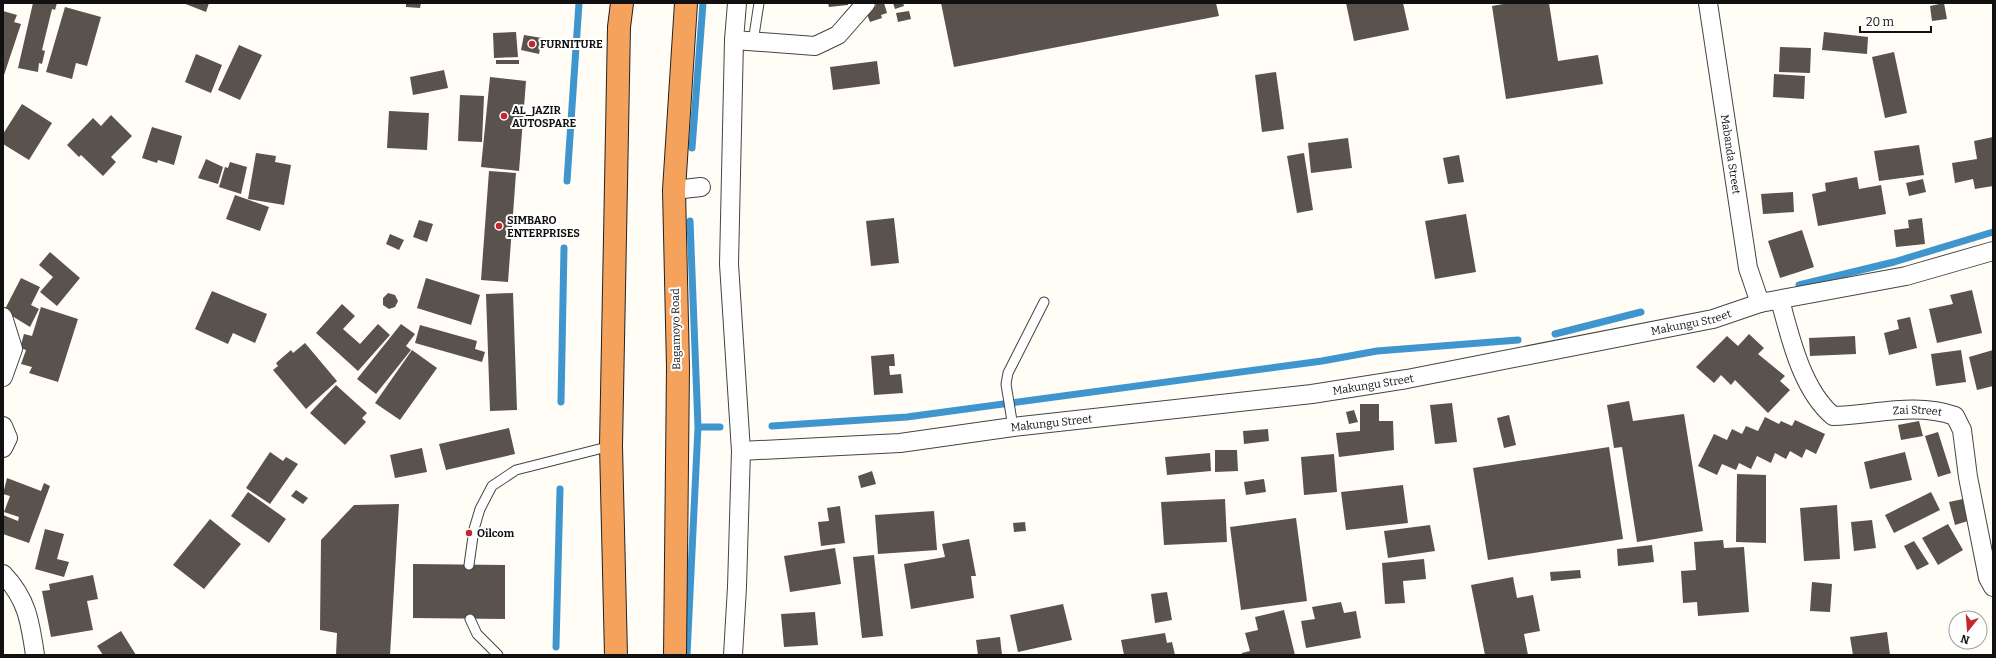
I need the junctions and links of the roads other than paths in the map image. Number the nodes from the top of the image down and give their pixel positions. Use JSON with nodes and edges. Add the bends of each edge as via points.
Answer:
{"nodes":[{"id":1,"x":622,"y":3,"type":"edge"},
{"id":2,"x":686,"y":3,"type":"edge"},
{"id":3,"x":737,"y":3,"type":"edge"},
{"id":4,"x":759,"y":3,"type":"edge"},
{"id":5,"x":866,"y":3,"type":"edge"},
{"id":6,"x":1708,"y":3,"type":"edge"},
{"id":7,"x":734,"y":40,"type":"junction"},
{"id":8,"x":752,"y":42,"type":"junction"},
{"id":9,"x":701,"y":187,"type":"dead end"},
{"id":10,"x":674,"y":190,"type":"junction"},
{"id":11,"x":1993,"y":251,"type":"edge"},
{"id":12,"x":1780,"y":300,"type":"junction"},
{"id":13,"x":1044,"y":302,"type":"dead end"},
{"id":14,"x":1760,"y":304,"type":"junction"},
{"id":15,"x":3,"y":316,"type":"edge"},
{"id":16,"x":3,"y":377,"type":"edge"},
{"id":17,"x":3,"y":426,"type":"edge"},
{"id":18,"x":1014,"y":427,"type":"junction"},
{"id":19,"x":611,"y":446,"type":"junction"},
{"id":20,"x":3,"y":448,"type":"edge"},
{"id":21,"x":741,"y":451,"type":"junction"},
{"id":22,"x":469,"y":565,"type":"dead end"},
{"id":23,"x":3,"y":574,"type":"edge"},
{"id":24,"x":1993,"y":586,"type":"edge"},
{"id":25,"x":470,"y":619,"type":"dead end"},
{"id":26,"x":35,"y":655,"type":"edge"},
{"id":27,"x":498,"y":655,"type":"edge"},
{"id":28,"x":616,"y":655,"type":"edge"},
{"id":29,"x":675,"y":655,"type":"edge"},
{"id":30,"x":733,"y":655,"type":"edge"}],
"edges":[{"from":1,"to":19,"type":"highway","via":[[619,27]]},
{"from":2,"to":10,"type":"highway","name":"Bagamoyo Road"},
{"from":3,"to":7,"type":"street"},
{"from":4,"to":8,"type":"lane"},
{"from":5,"to":8,"type":"street","via":[[838,35],[815,46]]},
{"from":6,"to":14,"type":"street","name":"Mabanda Street","via":[[1748,268]]},
{"from":7,"to":8,"type":"street"},
{"from":7,"to":21,"type":"street","via":[[729,264]]},
{"from":9,"to":10,"type":"street"},
{"from":10,"to":29,"type":"highway","name":"Bagamoyo Road","via":[[678,367]]},
{"from":11,"to":12,"type":"street","name":"Makungu Street","via":[[1906,276]]},
{"from":12,"to":14,"type":"street","name":"Makungu Street"},
{"from":12,"to":24,"type":"street","name":"Zai Street","via":[[1794,353],[1822,406],[1833,416],[1918,409],[1955,416],[1962,430],[1968,477],[1988,578]]},
{"from":13,"to":18,"type":"lane","via":[[1008,373],[1006,384]]},
{"from":14,"to":18,"type":"street","name":"Makungu Street","via":[[1713,319],[1407,379],[1312,394]]},
{"from":15,"to":16,"type":"street","via":[[13,350]]},
{"from":17,"to":20,"type":"street","via":[[8,438]]},
{"from":18,"to":21,"type":"street","name":"Makungu Street","via":[[900,443]]},
{"from":19,"to":22,"type":"lane","via":[[516,470],[492,486],[480,509],[474,529]]},
{"from":19,"to":28,"type":"highway"},
{"from":21,"to":30,"type":"street"},
{"from":23,"to":26,"type":"street","via":[[18,590],[25,605]]},
{"from":25,"to":27,"type":"lane","via":[[477,634]]}]}
